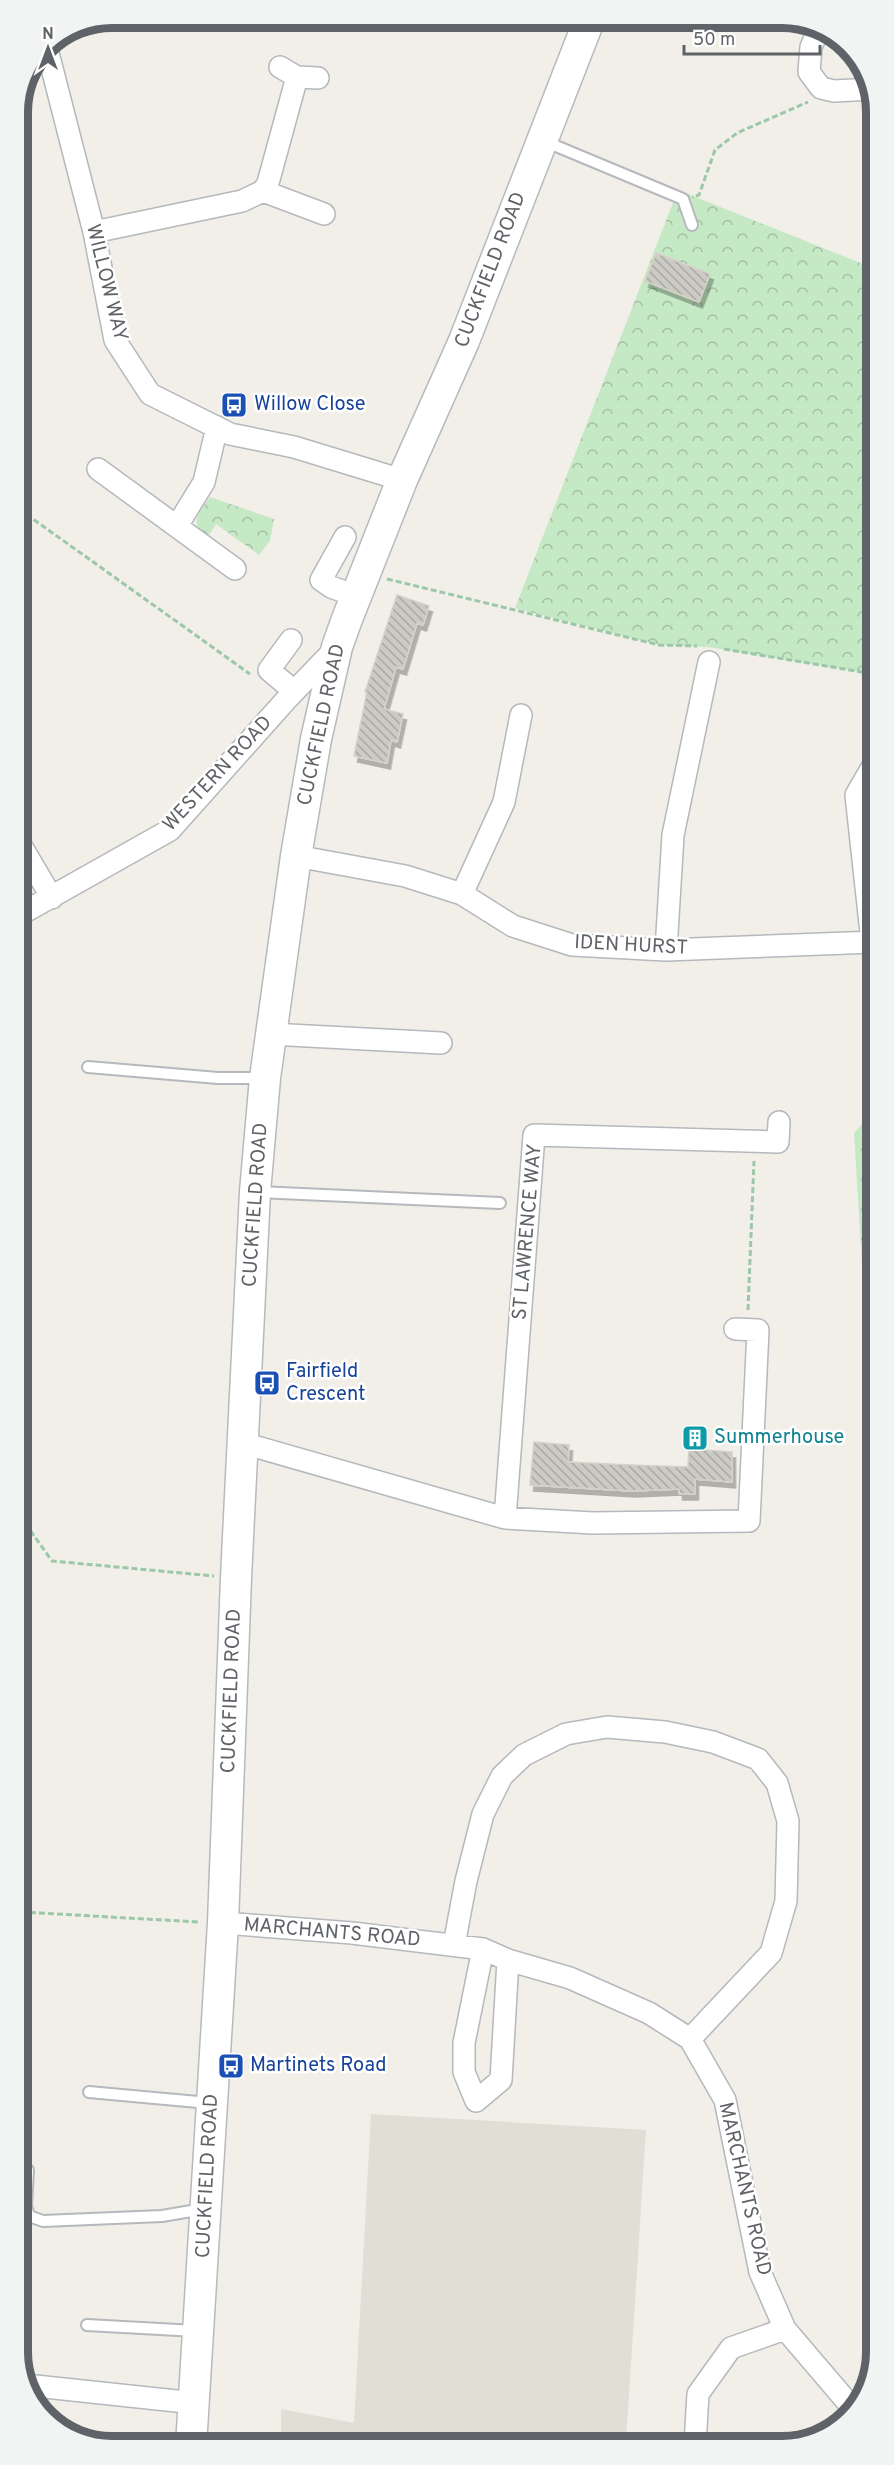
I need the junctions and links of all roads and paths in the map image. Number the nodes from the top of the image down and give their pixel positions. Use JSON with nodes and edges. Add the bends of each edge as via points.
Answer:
{"nodes":[{"id":1,"x":586,"y":29,"type":"edge"},
{"id":2,"x":816,"y":36,"type":"edge"},
{"id":3,"x":49,"y":57,"type":"edge"},
{"id":4,"x":318,"y":78,"type":"dead end"},
{"id":5,"x":862,"y":90,"type":"edge"},
{"id":6,"x":834,"y":91,"type":"junction"},
{"id":7,"x":541,"y":139,"type":"junction"},
{"id":8,"x":263,"y":191,"type":"junction"},
{"id":9,"x":683,"y":199,"type":"junction"},
{"id":10,"x":324,"y":214,"type":"dead end"},
{"id":11,"x":692,"y":225,"type":"dead end"},
{"id":12,"x":94,"y":232,"type":"junction"},
{"id":13,"x":217,"y":427,"type":"junction"},
{"id":14,"x":98,"y":469,"type":"dead end"},
{"id":15,"x":402,"y":480,"type":"junction"},
{"id":16,"x":29,"y":516,"type":"edge"},
{"id":17,"x":177,"y":526,"type":"junction"},
{"id":18,"x":345,"y":537,"type":"dead end"},
{"id":19,"x":235,"y":569,"type":"dead end"},
{"id":20,"x":361,"y":585,"type":"junction"},
{"id":21,"x":291,"y":640,"type":"dead end"},
{"id":22,"x":337,"y":646,"type":"junction"},
{"id":23,"x":709,"y":652,"type":"junction"},
{"id":24,"x":866,"y":673,"type":"edge"},
{"id":25,"x":257,"y":679,"type":"dead end"},
{"id":26,"x":294,"y":691,"type":"junction"},
{"id":27,"x":521,"y":715,"type":"dead end"},
{"id":28,"x":866,"y":778,"type":"edge"},
{"id":29,"x":296,"y":856,"type":"junction"},
{"id":30,"x":29,"y":859,"type":"edge"},
{"id":31,"x":866,"y":881,"type":"edge"},
{"id":32,"x":462,"y":894,"type":"junction"},
{"id":33,"x":52,"y":898,"type":"junction"},
{"id":34,"x":29,"y":910,"type":"edge"},
{"id":35,"x":866,"y":942,"type":"edge"},
{"id":36,"x":666,"y":950,"type":"junction"},
{"id":37,"x":270,"y":1034,"type":"junction"},
{"id":38,"x":441,"y":1043,"type":"dead end"},
{"id":39,"x":88,"y":1067,"type":"dead end"},
{"id":40,"x":265,"y":1077,"type":"junction"},
{"id":41,"x":779,"y":1122,"type":"dead end"},
{"id":42,"x":755,"y":1141,"type":"junction"},
{"id":43,"x":255,"y":1192,"type":"junction"},
{"id":44,"x":500,"y":1203,"type":"dead end"},
{"id":45,"x":741,"y":1329,"type":"joint"},
{"id":46,"x":243,"y":1443,"type":"junction"},
{"id":47,"x":505,"y":1518,"type":"junction"},
{"id":48,"x":29,"y":1529,"type":"edge"},
{"id":49,"x":236,"y":1578,"type":"junction"},
{"id":50,"x":29,"y":1912,"type":"edge"},
{"id":51,"x":223,"y":1923,"type":"junction"},
{"id":52,"x":454,"y":1945,"type":"junction"},
{"id":53,"x":483,"y":1949,"type":"junction"},
{"id":54,"x":508,"y":1960,"type":"junction"},
{"id":55,"x":690,"y":2039,"type":"junction"},
{"id":56,"x":89,"y":2092,"type":"dead end"},
{"id":57,"x":212,"y":2103,"type":"junction"},
{"id":58,"x":206,"y":2209,"type":"junction"},
{"id":59,"x":29,"y":2216,"type":"edge"},
{"id":60,"x":87,"y":2325,"type":"dead end"},
{"id":61,"x":785,"y":2329,"type":"junction"},
{"id":62,"x":199,"y":2332,"type":"junction"},
{"id":63,"x":36,"y":2386,"type":"edge"},
{"id":64,"x":852,"y":2398,"type":"edge"},
{"id":65,"x":195,"y":2403,"type":"junction"},
{"id":66,"x":192,"y":2436,"type":"edge"},
{"id":67,"x":695,"y":2436,"type":"edge"}],
"edges":[{"from":1,"to":7,"type":"street","name":"CUCKFIELD ROAD"},
{"from":2,"to":6,"type":"street","via":[[809,72],[821,88]]},
{"from":3,"to":12,"type":"street","name":"WILLOW WAY"},
{"from":4,"to":8,"type":"street","via":[[288,72],[268,183]]},
{"from":5,"to":6,"type":"street"},
{"from":6,"to":9,"type":"path","via":[[737,133],[715,150],[699,195]]},
{"from":7,"to":9,"type":"lane"},
{"from":7,"to":15,"type":"street","name":"CUCKFIELD ROAD","via":[[464,341]]},
{"from":8,"to":10,"type":"street"},
{"from":8,"to":12,"type":"street","via":[[242,201]]},
{"from":9,"to":11,"type":"lane"},
{"from":12,"to":13,"type":"street","name":"WILLOW WAY","via":[[115,340],[150,394]]},
{"from":13,"to":15,"type":"street","name":"WILLOW WAY","via":[[230,434],[294,447]]},
{"from":13,"to":17,"type":"street","via":[[204,482]]},
{"from":14,"to":17,"type":"street"},
{"from":15,"to":20,"type":"street","name":"CUCKFIELD ROAD"},
{"from":16,"to":25,"type":"path"},
{"from":17,"to":19,"type":"street"},
{"from":18,"to":20,"type":"street","via":[[321,580],[331,587]]},
{"from":20,"to":22,"type":"street","name":"CUCKFIELD ROAD"},
{"from":20,"to":23,"type":"path"},
{"from":21,"to":26,"type":"street","via":[[269,670]]},
{"from":22,"to":26,"type":"street","name":"WESTERN ROAD"},
{"from":22,"to":29,"type":"street","name":"CUCKFIELD ROAD"},
{"from":23,"to":24,"type":"path"},
{"from":23,"to":36,"type":"street","via":[[673,835]]},
{"from":26,"to":33,"type":"street","name":"WESTERN ROAD","via":[[170,830]]},
{"from":27,"to":32,"type":"street","via":[[504,802]]},
{"from":28,"to":31,"type":"street","via":[[856,795]]},
{"from":29,"to":32,"type":"street","name":"IDEN HURST","via":[[405,876]]},
{"from":29,"to":37,"type":"street","name":"CUCKFIELD ROAD"},
{"from":30,"to":33,"type":"street"},
{"from":32,"to":36,"type":"street","name":"IDEN HURST","via":[[513,926],[572,945]]},
{"from":33,"to":34,"type":"street","name":"WESTERN ROAD"},
{"from":35,"to":36,"type":"street","name":"IDEN HURST"},
{"from":37,"to":38,"type":"street"},
{"from":37,"to":40,"type":"street","name":"CUCKFIELD ROAD"},
{"from":39,"to":40,"type":"lane","via":[[218,1078]]},
{"from":40,"to":43,"type":"street","name":"CUCKFIELD ROAD"},
{"from":41,"to":42,"type":"street","name":"ST LAWRENCE WAY","via":[[778,1142]]},
{"from":42,"to":45,"type":"path"},
{"from":42,"to":47,"type":"street","name":"ST LAWRENCE WAY","via":[[534,1135]]},
{"from":43,"to":44,"type":"lane"},
{"from":43,"to":46,"type":"street","name":"CUCKFIELD ROAD"},
{"from":45,"to":47,"type":"street","via":[[758,1330],[749,1521],[593,1523]]},
{"from":46,"to":47,"type":"street"},
{"from":46,"to":49,"type":"street","name":"CUCKFIELD ROAD"},
{"from":48,"to":49,"type":"path","via":[[52,1561]]},
{"from":49,"to":51,"type":"street","name":"CUCKFIELD ROAD"},
{"from":50,"to":51,"type":"path"},
{"from":51,"to":52,"type":"street","name":"MARCHANTS ROAD","via":[[352,1932]]},
{"from":51,"to":57,"type":"street","name":"CUCKFIELD ROAD"},
{"from":52,"to":53,"type":"street","name":"MARCHANTS ROAD"},
{"from":52,"to":55,"type":"street","via":[[483,1814],[502,1776],[524,1755],[566,1734],[607,1728],[665,1732],[713,1742],[758,1759],[777,1783],[788,1821],[786,1901],[771,1953]]},
{"from":53,"to":54,"type":"street","name":"MARCHANTS ROAD"},
{"from":53,"to":54,"type":"street","via":[[464,2043],[464,2072],[476,2101],[501,2080]]},
{"from":54,"to":55,"type":"street","name":"MARCHANTS ROAD","via":[[570,1978],[649,2013]]},
{"from":55,"to":61,"type":"street","name":"MARCHANTS ROAD","via":[[725,2100],[760,2272]]},
{"from":56,"to":57,"type":"lane"},
{"from":57,"to":58,"type":"street","name":"CUCKFIELD ROAD"},
{"from":58,"to":59,"type":"lane","via":[[162,2216],[43,2222]]},
{"from":58,"to":62,"type":"street","name":"CUCKFIELD ROAD"},
{"from":60,"to":62,"type":"lane"},
{"from":61,"to":64,"type":"street","name":"MARCHANTS ROAD"},
{"from":61,"to":67,"type":"street","via":[[731,2348],[698,2394]]},
{"from":62,"to":65,"type":"street","name":"CUCKFIELD ROAD"},
{"from":63,"to":65,"type":"street"},
{"from":65,"to":66,"type":"street","name":"CUCKFIELD ROAD"}]}
